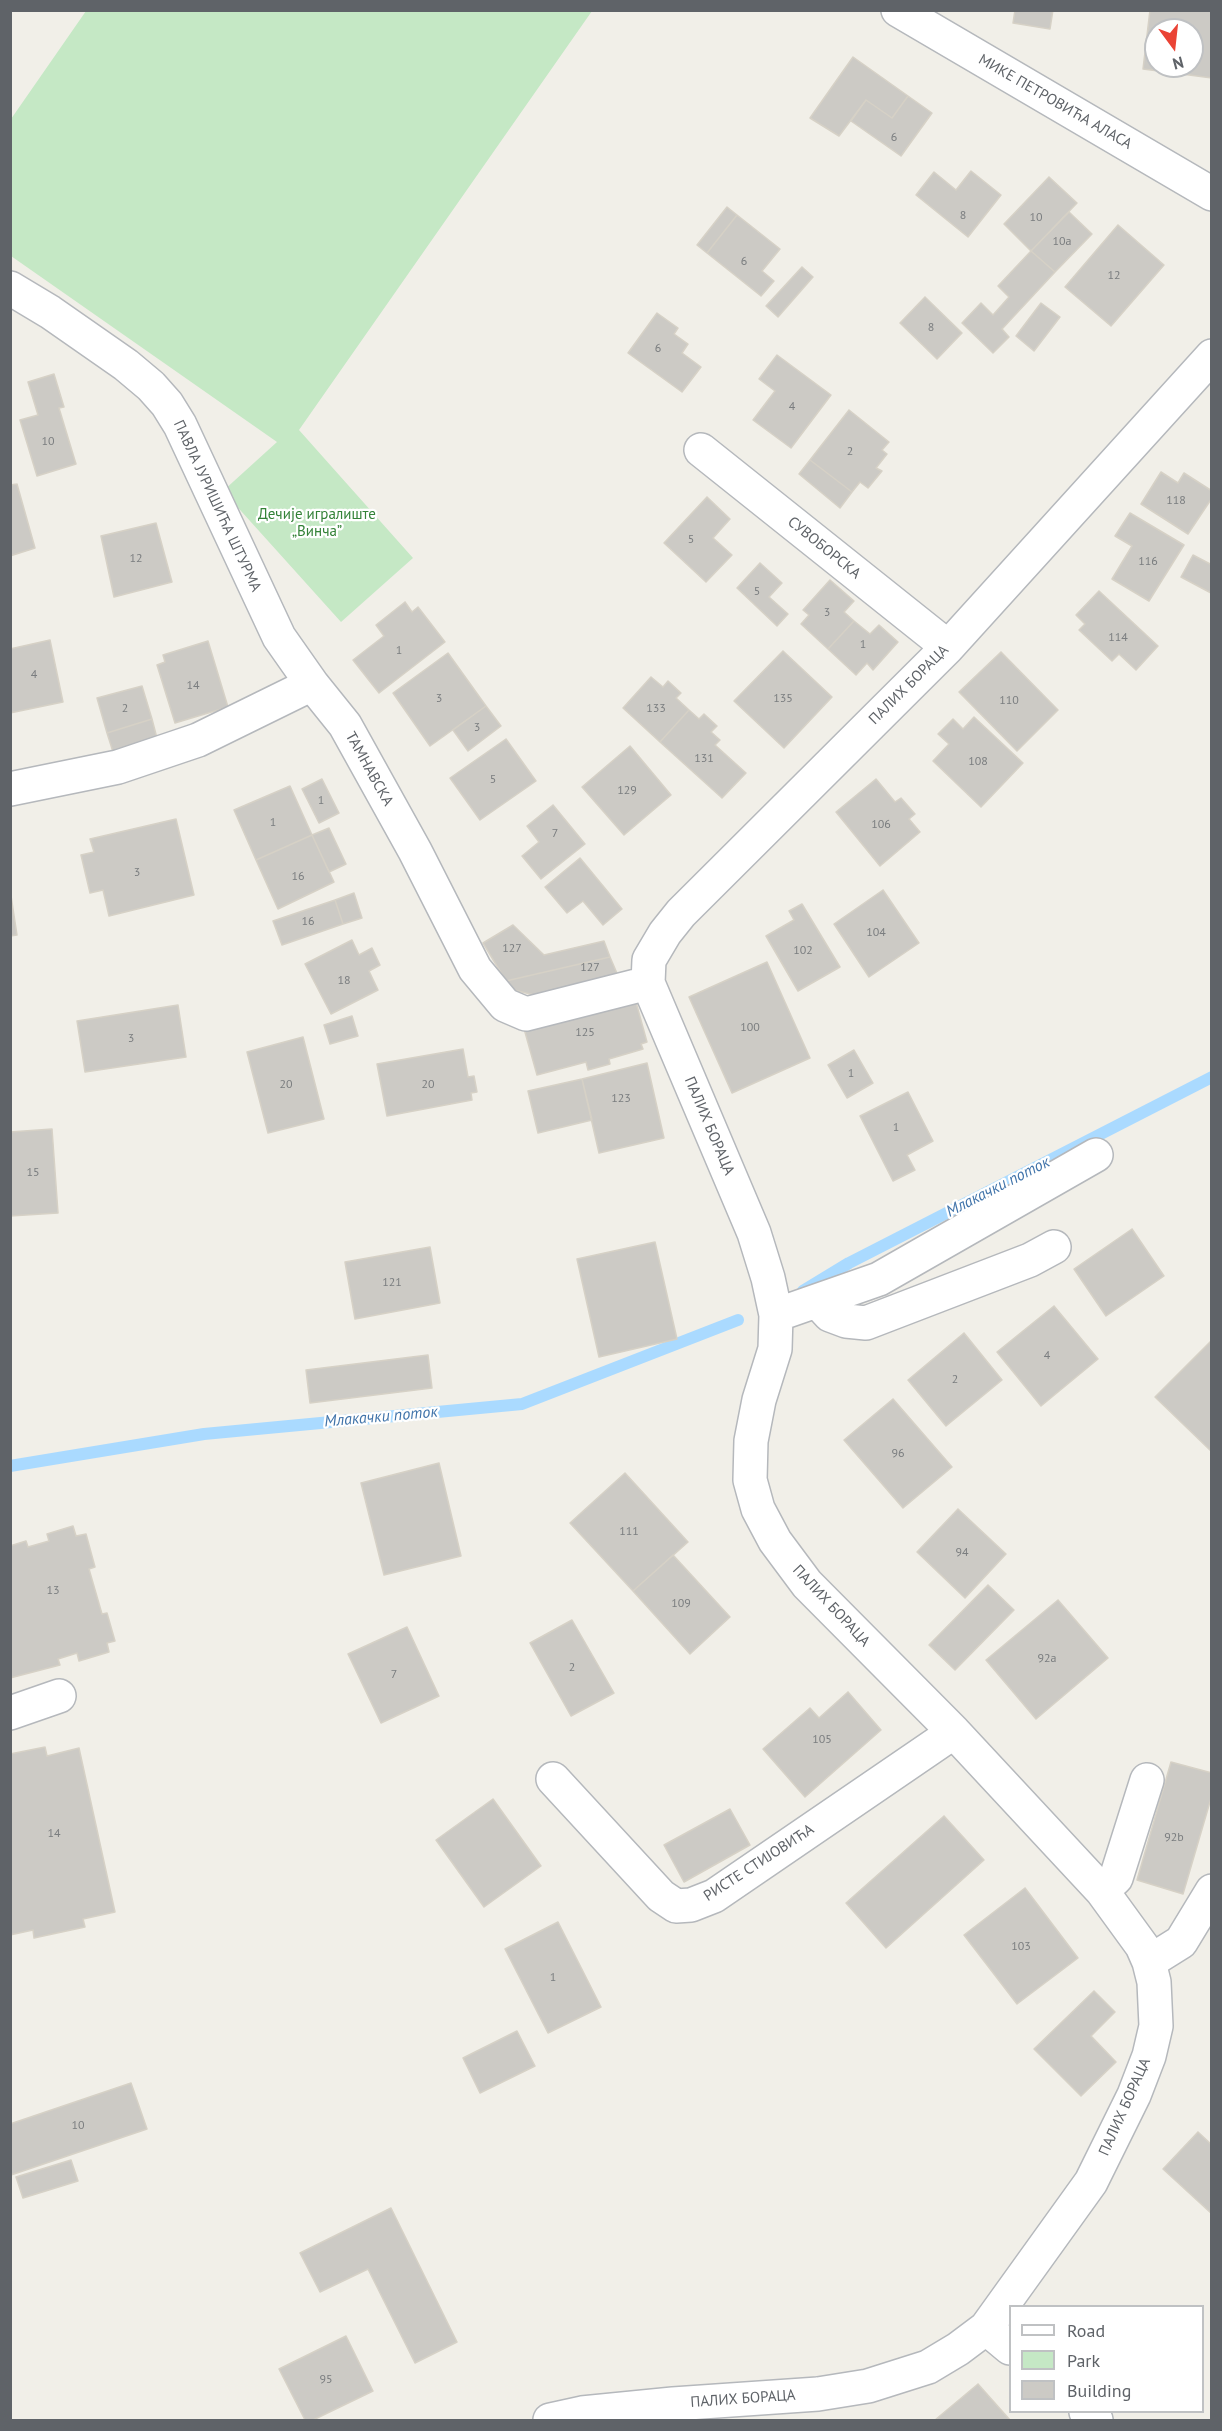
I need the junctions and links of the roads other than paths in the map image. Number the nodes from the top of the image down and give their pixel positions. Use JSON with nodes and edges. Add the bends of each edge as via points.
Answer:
{"nodes":[{"id":1,"x":898,"y":10,"type":"edge"},
{"id":2,"x":1212,"y":194,"type":"edge"},
{"id":3,"x":10,"y":288,"type":"edge"},
{"id":4,"x":1212,"y":356,"type":"edge"},
{"id":5,"x":701,"y":450,"type":"dead end"},
{"id":6,"x":948,"y":647,"type":"junction"},
{"id":7,"x":312,"y":684,"type":"junction"},
{"id":8,"x":10,"y":789,"type":"edge"},
{"id":9,"x":648,"y":983,"type":"junction"},
{"id":10,"x":1096,"y":1155,"type":"dead end"},
{"id":11,"x":1054,"y":1247,"type":"dead end"},
{"id":12,"x":818,"y":1302,"type":"junction"},
{"id":13,"x":776,"y":1315,"type":"junction"},
{"id":14,"x":59,"y":1696,"type":"dead end"},
{"id":15,"x":10,"y":1713,"type":"edge"},
{"id":16,"x":954,"y":1732,"type":"junction"},
{"id":17,"x":553,"y":1779,"type":"dead end"},
{"id":18,"x":1147,"y":1779,"type":"dead end"},
{"id":19,"x":1102,"y":1891,"type":"junction"},
{"id":20,"x":1212,"y":1891,"type":"edge"},
{"id":21,"x":1149,"y":1962,"type":"junction"},
{"id":22,"x":1018,"y":2305,"type":"edge"},
{"id":23,"x":1009,"y":2320,"type":"edge"},
{"id":24,"x":998,"y":2338,"type":"edge"},
{"id":25,"x":550,"y":2421,"type":"edge"}],
"edges":[{"from":1,"to":2,"type":"street","name":"МИКЕ ПЕТРОВИЋА АЛАСА"},
{"from":3,"to":7,"type":"street","name":"ПАВЛА ЈУРИШИЋА ШТУРМА","via":[[126,365],[167,404],[279,637]]},
{"from":4,"to":6,"type":"street","name":"ПАЛИХ БОРАЦА"},
{"from":5,"to":6,"type":"street","name":"СУВОБОРСКА"},
{"from":6,"to":9,"type":"street","name":"ПАЛИХ БОРАЦА","via":[[681,913],[649,960]]},
{"from":7,"to":8,"type":"street","via":[[188,743],[118,767]]},
{"from":7,"to":9,"type":"street","name":"ТАМНАВСКА","via":[[345,725],[475,969],[505,1005],[526,1014]]},
{"from":9,"to":13,"type":"street","name":"ПАЛИХ БОРАЦА","via":[[754,1233]]},
{"from":10,"to":12,"type":"street","via":[[879,1279]]},
{"from":11,"to":12,"type":"street","via":[[866,1323],[846,1322],[830,1315]]},
{"from":12,"to":13,"type":"street"},
{"from":13,"to":16,"type":"street","name":"ПАЛИХ БОРАЦА","via":[[775,1349],[751,1441],[750,1480],[758,1509],[775,1541],[807,1584]]},
{"from":14,"to":15,"type":"street"},
{"from":16,"to":17,"type":"street","name":"РИСТЕ СТИЈОВИЋА","via":[[714,1896],[691,1905],[676,1906],[661,1896]]},
{"from":16,"to":19,"type":"street","name":"ПАЛИХ БОРАЦА"},
{"from":18,"to":19,"type":"street","via":[[1116,1878]]},
{"from":19,"to":21,"type":"street","name":"ПАЛИХ БОРАЦА"},
{"from":20,"to":21,"type":"street","via":[[1181,1942]]},
{"from":21,"to":22,"type":"street","name":"ПАЛИХ БОРАЦА","via":[[1156,2026],[1149,2056],[1091,2182]]},
{"from":23,"to":24,"type":"street","name":"ПАЛИХ БОРАЦА"},
{"from":24,"to":25,"type":"street","name":"ПАЛИХ БОРАЦА","via":[[958,2349],[928,2367],[868,2386],[818,2394],[582,2413]]}]}
